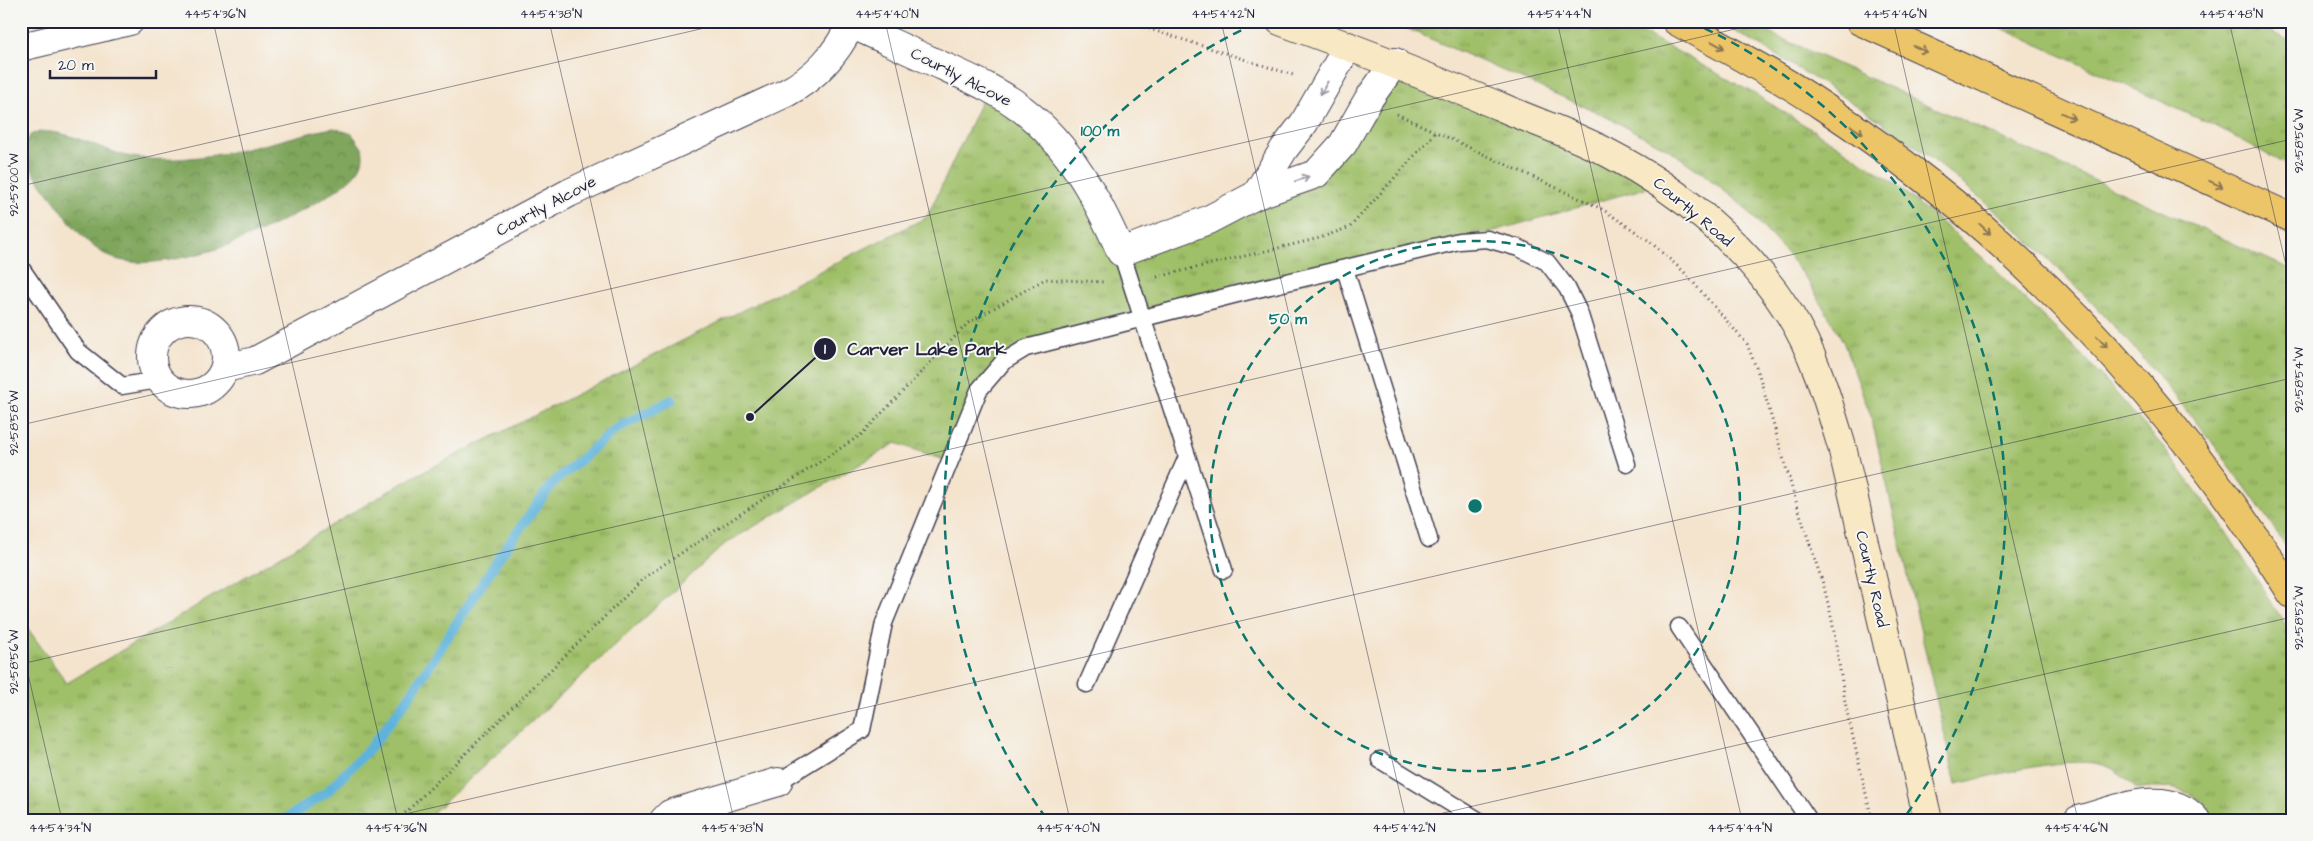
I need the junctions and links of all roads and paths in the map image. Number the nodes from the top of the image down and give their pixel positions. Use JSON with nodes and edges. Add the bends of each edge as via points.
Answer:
{"nodes":[{"id":1,"x":130,"y":21,"type":"edge"},
{"id":2,"x":1280,"y":21,"type":"edge"},
{"id":3,"x":1676,"y":21,"type":"edge"},
{"id":4,"x":1860,"y":21,"type":"edge"},
{"id":5,"x":848,"y":23,"type":"edge"},
{"id":6,"x":1348,"y":46,"type":"junction"},
{"id":7,"x":21,"y":47,"type":"edge"},
{"id":8,"x":1395,"y":62,"type":"junction"},
{"id":9,"x":1436,"y":132,"type":"dead end"},
{"id":10,"x":1256,"y":195,"type":"junction"},
{"id":11,"x":2292,"y":218,"type":"edge"},
{"id":12,"x":1121,"y":252,"type":"junction"},
{"id":13,"x":21,"y":268,"type":"edge"},
{"id":14,"x":1346,"y":270,"type":"junction"},
{"id":15,"x":1132,"y":283,"type":"junction"},
{"id":16,"x":1144,"y":320,"type":"junction"},
{"id":17,"x":225,"y":368,"type":"junction"},
{"id":18,"x":158,"y":380,"type":"junction"},
{"id":19,"x":1187,"y":457,"type":"junction"},
{"id":20,"x":1627,"y":464,"type":"dead end"},
{"id":21,"x":1429,"y":539,"type":"dead end"},
{"id":22,"x":1224,"y":570,"type":"dead end"},
{"id":23,"x":2292,"y":594,"type":"edge"},
{"id":24,"x":1679,"y":627,"type":"dead end"},
{"id":25,"x":1087,"y":684,"type":"dead end"},
{"id":26,"x":1380,"y":760,"type":"dead end"},
{"id":27,"x":778,"y":782,"type":"joint"},
{"id":28,"x":398,"y":820,"type":"edge"},
{"id":29,"x":664,"y":820,"type":"edge"},
{"id":30,"x":1478,"y":820,"type":"edge"},
{"id":31,"x":1810,"y":820,"type":"edge"},
{"id":32,"x":1928,"y":820,"type":"edge"},
{"id":33,"x":2078,"y":820,"type":"edge"},
{"id":34,"x":2196,"y":820,"type":"edge"}],
"edges":[{"from":1,"to":7,"type":"street"},
{"from":2,"to":6,"type":"street","name":"Courtly Road"},
{"from":3,"to":23,"type":"highway","one_way":true,"via":[[1837,116],[1932,185],[2025,264],[2096,336],[2156,405],[2224,492]]},
{"from":4,"to":11,"type":"highway","one_way":true},
{"from":5,"to":12,"type":"street","name":"Courtly Alcove","via":[[988,87],[1022,109],[1053,138],[1081,172]]},
{"from":5,"to":17,"type":"street","name":"Courtly Alcove","via":[[830,58],[794,89],[569,193],[255,361]]},
{"from":6,"to":8,"type":"street","name":"Courtly Road"},
{"from":6,"to":10,"type":"street","one_way":true,"via":[[1304,123]]},
{"from":10,"to":8,"type":"street","one_way":true,"via":[[1316,174],[1342,144]]},
{"from":8,"to":32,"type":"street","name":"Courtly Road","via":[[1608,153],[1651,177],[1726,237],[1763,277],[1789,314],[1824,387],[1842,447]]},
{"from":9,"to":15,"type":"path","via":[[1350,227],[1320,238]]},
{"from":10,"to":12,"type":"street","via":[[1208,220]]},
{"from":12,"to":15,"type":"lane"},
{"from":13,"to":18,"type":"lane","via":[[78,351],[96,368],[122,386]]},
{"from":14,"to":16,"type":"lane","via":[[1245,292]]},
{"from":14,"to":20,"type":"lane","via":[[1487,238],[1519,248],[1547,262],[1567,288],[1578,312]]},
{"from":14,"to":21,"type":"lane"},
{"from":15,"to":16,"type":"lane"},
{"from":15,"to":28,"type":"path","via":[[1045,280],[968,323],[862,434],[645,577]]},
{"from":16,"to":19,"type":"lane"},
{"from":16,"to":27,"type":"lane","via":[[1026,348],[1003,362],[979,390],[884,623],[862,730]]},
{"from":17,"to":18,"type":"street","via":[[215,384],[200,393],[178,394]]},
{"from":17,"to":18,"type":"street","via":[[225,348],[215,331],[203,323],[182,320],[165,328],[155,341],[151,362]]},
{"from":19,"to":22,"type":"lane"},
{"from":19,"to":25,"type":"lane"},
{"from":24,"to":31,"type":"lane"},
{"from":26,"to":30,"type":"lane"},
{"from":27,"to":29,"type":"street","via":[[670,814]]},
{"from":33,"to":34,"type":"street","via":[[2161,802],[2184,809]]}]}
